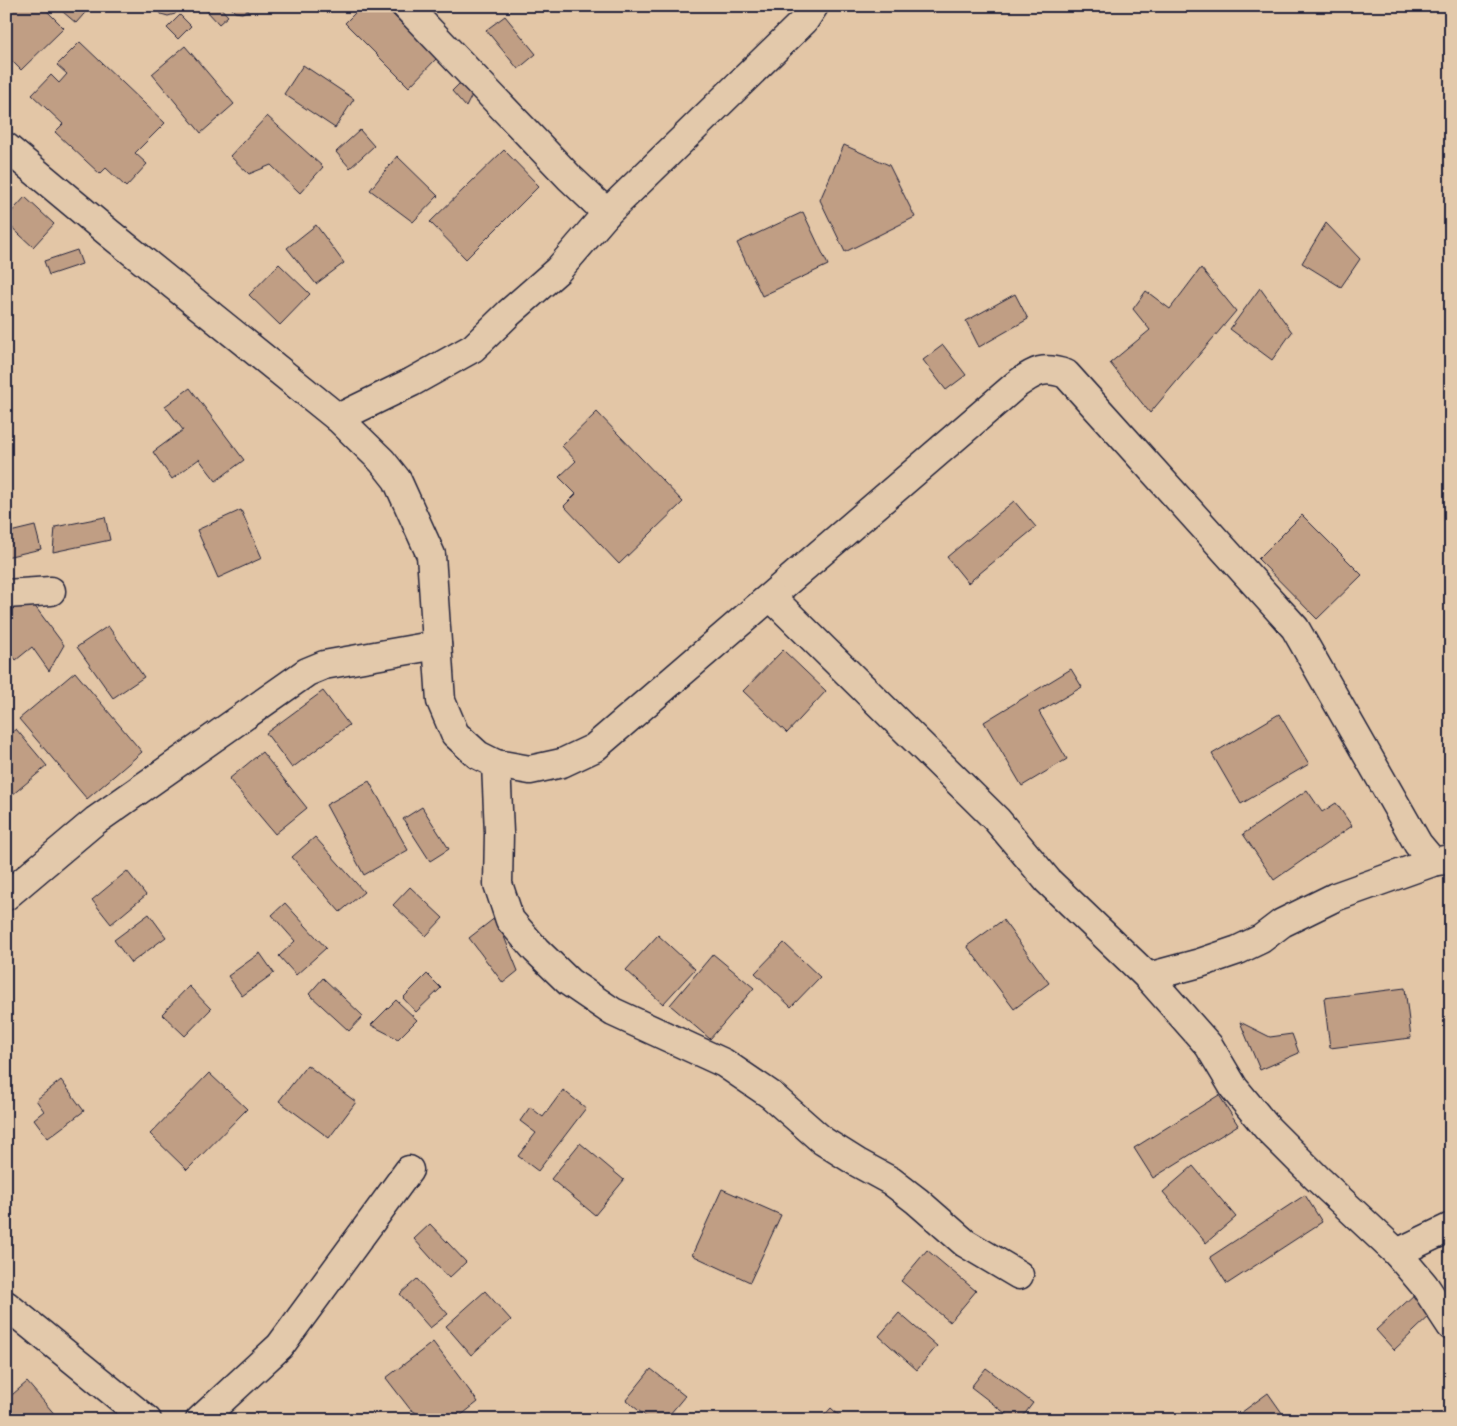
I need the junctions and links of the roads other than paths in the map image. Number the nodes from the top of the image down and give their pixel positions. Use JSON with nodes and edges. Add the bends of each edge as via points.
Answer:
{"nodes":[{"id":1,"x":406,"y":6,"type":"edge"},
{"id":2,"x":814,"y":6,"type":"edge"},
{"id":3,"x":6,"y":147,"type":"edge"},
{"id":4,"x":607,"y":213,"type":"junction"},
{"id":5,"x":338,"y":418,"type":"junction"},
{"id":6,"x":51,"y":591,"type":"dead end"},
{"id":7,"x":6,"y":594,"type":"edge"},
{"id":8,"x":771,"y":597,"type":"junction"},
{"id":9,"x":437,"y":645,"type":"junction"},
{"id":10,"x":496,"y":764,"type":"junction"},
{"id":11,"x":1428,"y":859,"type":"edge"},
{"id":12,"x":6,"y":896,"type":"edge"},
{"id":13,"x":1148,"y":977,"type":"junction"},
{"id":14,"x":409,"y":1170,"type":"dead end"},
{"id":15,"x":1451,"y":1227,"type":"edge"},
{"id":16,"x":1397,"y":1253,"type":"junction"},
{"id":17,"x":1019,"y":1275,"type":"dead end"},
{"id":18,"x":6,"y":1305,"type":"edge"},
{"id":19,"x":1451,"y":1326,"type":"edge"},
{"id":20,"x":147,"y":1420,"type":"edge"},
{"id":21,"x":200,"y":1420,"type":"edge"}],
"edges":[{"from":1,"to":4,"type":"street"},
{"from":2,"to":4,"type":"street","via":[[804,21]]},
{"from":3,"to":5,"type":"street"},
{"from":4,"to":5,"type":"street","via":[[558,270],[473,348]]},
{"from":5,"to":9,"type":"street","via":[[382,460],[397,480],[431,555]]},
{"from":6,"to":7,"type":"street"},
{"from":8,"to":10,"type":"street","via":[[594,748],[562,763],[530,770]]},
{"from":8,"to":11,"type":"street","via":[[1016,384],[1044,369],[1066,374],[1295,628]]},
{"from":8,"to":13,"type":"street","via":[[997,820],[1048,881]]},
{"from":9,"to":10,"type":"street","via":[[441,701],[455,734],[478,755]]},
{"from":9,"to":12,"type":"street","via":[[324,665],[307,672],[95,821]]},
{"from":10,"to":17,"type":"street","via":[[498,884],[510,920],[536,950],[569,982],[613,1012],[724,1063],[771,1095],[824,1141],[891,1181],[965,1243]]},
{"from":11,"to":13,"type":"street","via":[[1335,897],[1282,923],[1238,950]]},
{"from":13,"to":16,"type":"street","via":[[1209,1046],[1234,1088],[1268,1129]]},
{"from":14,"to":21,"type":"street","via":[[280,1346]]},
{"from":15,"to":16,"type":"street"},
{"from":16,"to":19,"type":"street","via":[[1424,1285]]},
{"from":18,"to":20,"type":"street"}]}
